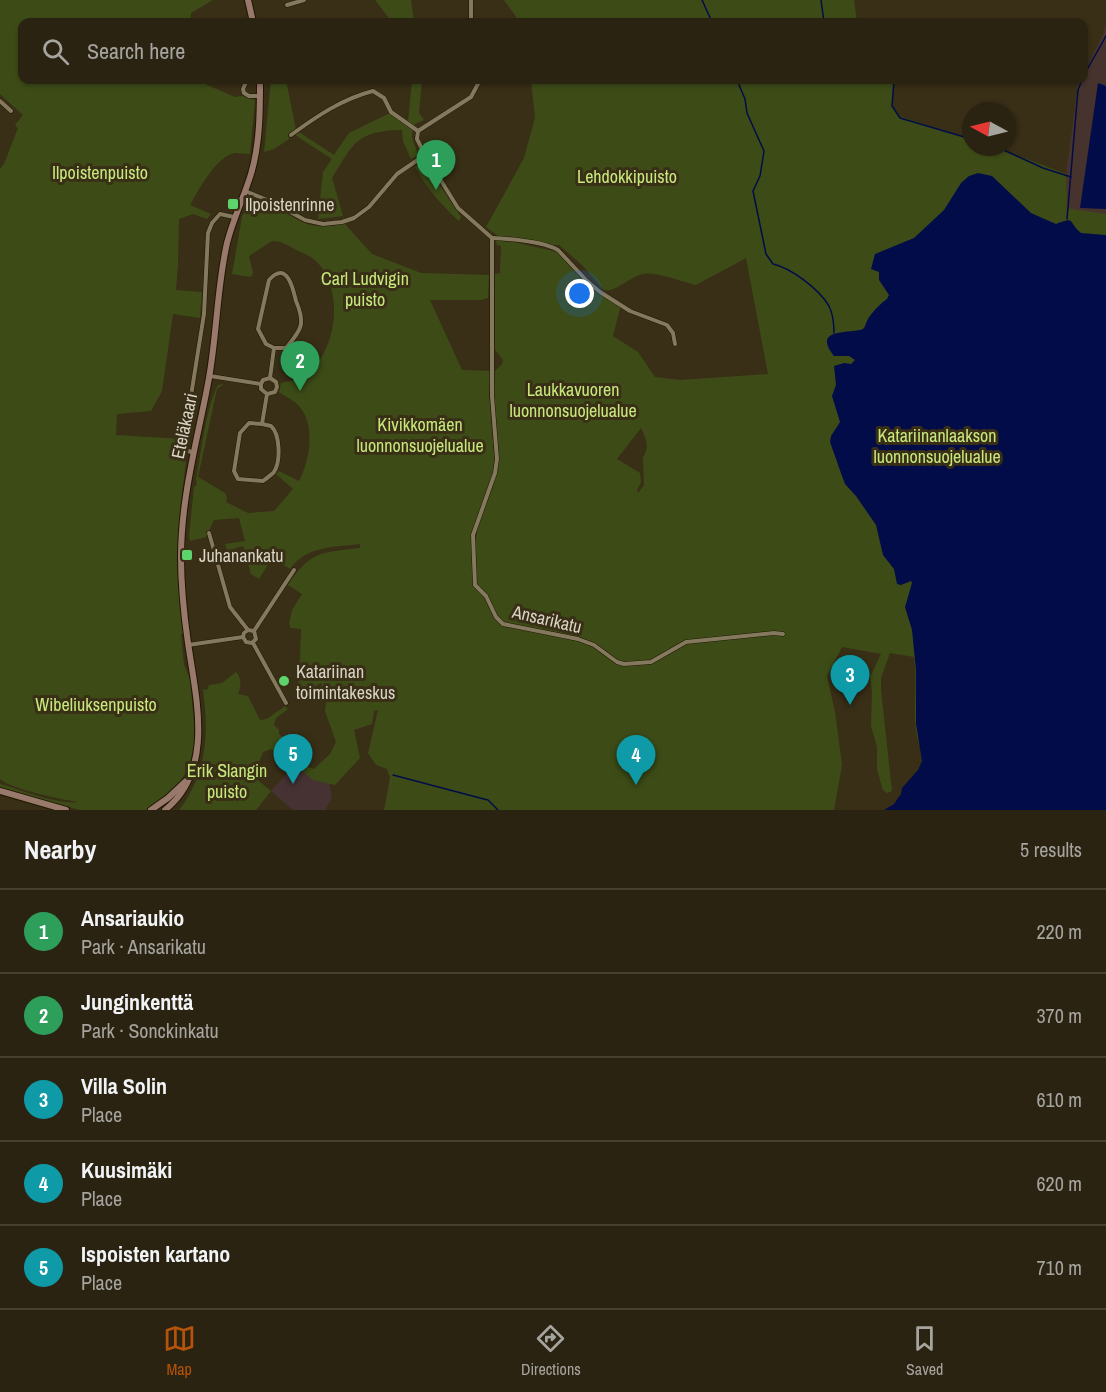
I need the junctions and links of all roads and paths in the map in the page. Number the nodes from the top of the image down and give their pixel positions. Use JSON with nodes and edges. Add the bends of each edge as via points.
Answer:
{"nodes":[{"id":1,"x":248,"y":0,"type":"edge"},
{"id":2,"x":304,"y":0,"type":"edge"},
{"id":3,"x":471,"y":0,"type":"edge"},
{"id":4,"x":287,"y":5,"type":"dead end"},
{"id":5,"x":252,"y":18,"type":"edge"},
{"id":6,"x":471,"y":18,"type":"edge"},
{"id":7,"x":245,"y":84,"type":"edge"},
{"id":8,"x":260,"y":84,"type":"edge"},
{"id":9,"x":478,"y":84,"type":"edge"},
{"id":10,"x":260,"y":96,"type":"junction"},
{"id":11,"x":0,"y":101,"type":"edge"},
{"id":12,"x":11,"y":111,"type":"dead end"},
{"id":13,"x":418,"y":131,"type":"junction"},
{"id":14,"x":291,"y":135,"type":"dead end"},
{"id":15,"x":425,"y":155,"type":"junction"},
{"id":16,"x":245,"y":191,"type":"junction"},
{"id":17,"x":235,"y":218,"type":"junction"},
{"id":18,"x":492,"y":238,"type":"junction"},
{"id":19,"x":675,"y":344,"type":"dead end"},
{"id":20,"x":274,"y":348,"type":"junction"},
{"id":21,"x":209,"y":376,"type":"junction"},
{"id":22,"x":270,"y":378,"type":"junction"},
{"id":23,"x":261,"y":384,"type":"junction"},
{"id":24,"x":267,"y":394,"type":"junction"},
{"id":25,"x":262,"y":424,"type":"junction"},
{"id":26,"x":194,"y":453,"type":"junction"},
{"id":27,"x":209,"y":533,"type":"dead end"},
{"id":28,"x":294,"y":570,"type":"dead end"},
{"id":29,"x":248,"y":630,"type":"junction"},
{"id":30,"x":254,"y":631,"type":"junction"},
{"id":31,"x":783,"y":634,"type":"dead end"},
{"id":32,"x":243,"y":637,"type":"junction"},
{"id":33,"x":253,"y":643,"type":"junction"},
{"id":34,"x":188,"y":645,"type":"junction"},
{"id":35,"x":286,"y":703,"type":"dead end"},
{"id":36,"x":186,"y":781,"type":"junction"},
{"id":37,"x":0,"y":791,"type":"edge"},
{"id":38,"x":66,"y":810,"type":"edge"},
{"id":39,"x":151,"y":810,"type":"edge"},
{"id":40,"x":165,"y":810,"type":"edge"}],
"edges":[{"from":1,"to":5,"type":"main road"},
{"from":2,"to":4,"type":"street"},
{"from":3,"to":6,"type":"street"},
{"from":7,"to":10,"type":"street","via":[[244,93]]},
{"from":8,"to":10,"type":"main road","name":"Eteläkaari"},
{"from":9,"to":13,"type":"street","via":[[471,97]]},
{"from":10,"to":16,"type":"main road","name":"Eteläkaari","via":[[258,142]]},
{"from":11,"to":12,"type":"street"},
{"from":13,"to":14,"type":"street","via":[[391,112],[384,98],[373,91],[320,114]]},
{"from":13,"to":15,"type":"street","via":[[417,139]]},
{"from":15,"to":16,"type":"street","via":[[397,174],[369,207],[342,222],[323,224],[305,220]]},
{"from":15,"to":18,"type":"street","via":[[460,211]]},
{"from":16,"to":17,"type":"main road","name":"Eteläkaari"},
{"from":17,"to":21,"type":"main road","name":"Eteläkaari","via":[[223,264]]},
{"from":17,"to":26,"type":"street","via":[[220,214],[208,233],[204,314],[183,446]]},
{"from":18,"to":19,"type":"street","via":[[553,247],[600,292],[630,311],[667,325]]},
{"from":18,"to":31,"type":"street","name":"Ansarikatu","via":[[496,466],[472,547],[475,585],[486,596],[496,617],[508,625],[578,639],[617,662],[634,664],[651,662],[686,642]]},
{"from":20,"to":20,"type":"street","via":[[266,344],[258,329],[269,280],[281,273],[291,282],[301,324],[288,346]]},
{"from":20,"to":22,"type":"street"},
{"from":21,"to":23,"type":"street"},
{"from":21,"to":26,"type":"main road","name":"Eteläkaari"},
{"from":22,"to":23,"type":"street"},
{"from":22,"to":24,"type":"street","via":[[277,387]]},
{"from":23,"to":24,"type":"street"},
{"from":24,"to":25,"type":"street"},
{"from":25,"to":25,"type":"street","via":[[271,426],[278,435],[275,470],[262,481],[238,479],[234,471],[241,431],[249,423]]},
{"from":26,"to":34,"type":"main road","name":"Eteläkaari","via":[[181,543]]},
{"from":27,"to":29,"type":"street","via":[[230,607]]},
{"from":28,"to":30,"type":"street"},
{"from":29,"to":30,"type":"street"},
{"from":29,"to":32,"type":"street"},
{"from":30,"to":33,"type":"street","via":[[257,637]]},
{"from":32,"to":33,"type":"street"},
{"from":32,"to":34,"type":"street"},
{"from":33,"to":35,"type":"street"},
{"from":34,"to":36,"type":"main road","name":"Eteläkaari","via":[[199,732],[196,758]]},
{"from":36,"to":39,"type":"main road","name":"Eteläkaari"},
{"from":36,"to":40,"type":"main road","name":"Eteläkaari","via":[[181,794]]},
{"from":37,"to":38,"type":"main road"}]}
